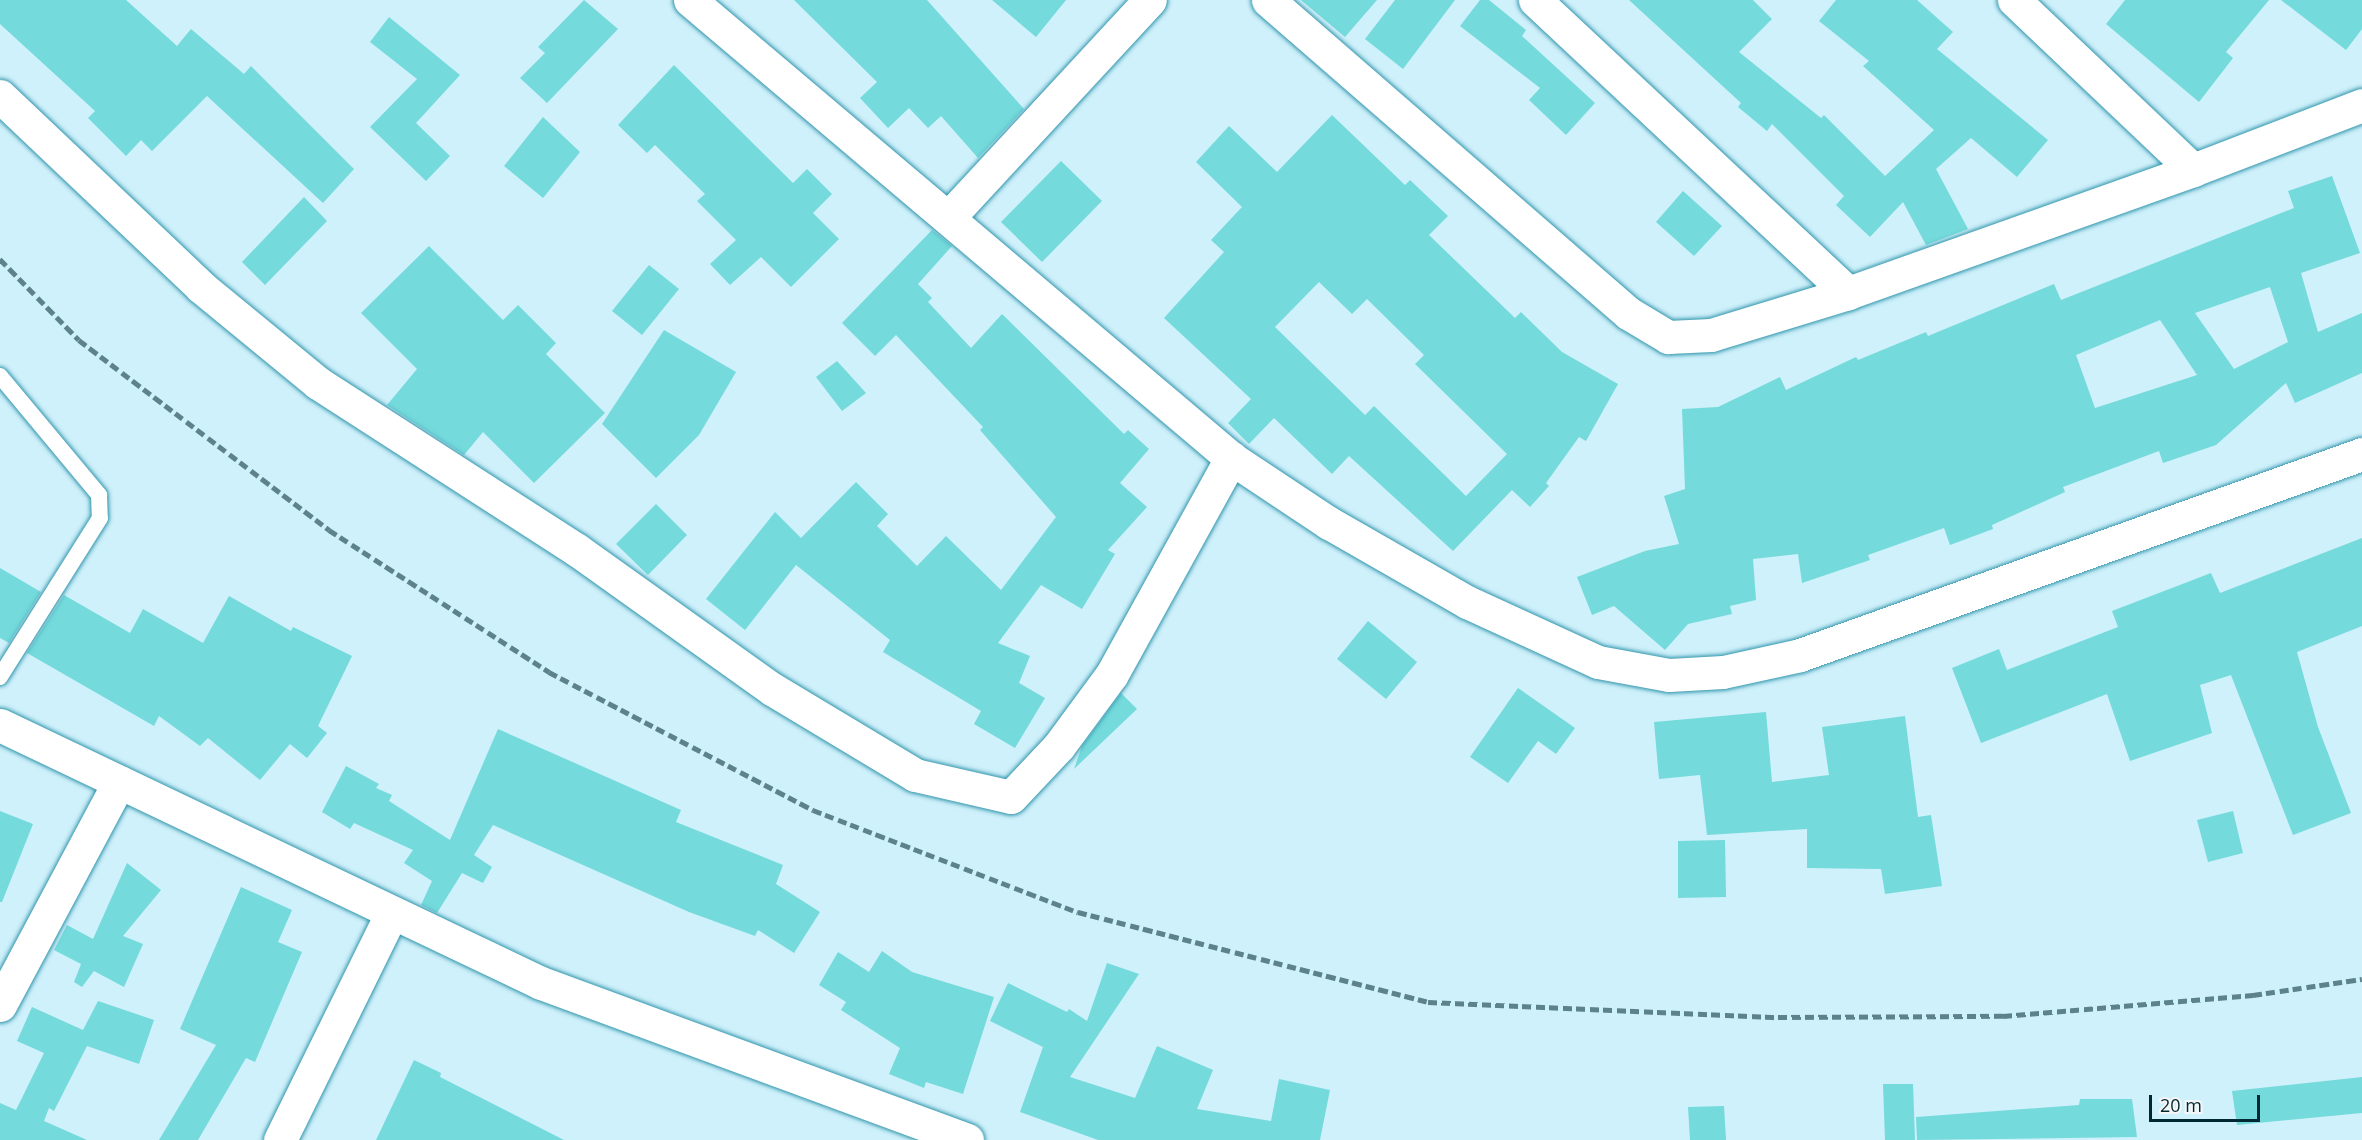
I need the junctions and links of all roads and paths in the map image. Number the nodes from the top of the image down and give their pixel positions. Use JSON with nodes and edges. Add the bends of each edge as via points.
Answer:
{"nodes":[{"id":1,"x":690,"y":0,"type":"edge"},
{"id":2,"x":1150,"y":0,"type":"edge"},
{"id":3,"x":1268,"y":0,"type":"edge"},
{"id":4,"x":1535,"y":0,"type":"edge"},
{"id":5,"x":2014,"y":0,"type":"edge"},
{"id":6,"x":0,"y":96,"type":"edge"},
{"id":7,"x":2362,"y":105,"type":"edge"},
{"id":8,"x":2193,"y":170,"type":"junction"},
{"id":9,"x":948,"y":218,"type":"junction"},
{"id":10,"x":1848,"y":292,"type":"junction"},
{"id":11,"x":0,"y":376,"type":"edge"},
{"id":12,"x":2362,"y":454,"type":"edge"},
{"id":13,"x":1231,"y":458,"type":"junction"},
{"id":14,"x":0,"y":677,"type":"edge"},
{"id":15,"x":0,"y":725,"type":"edge"},
{"id":16,"x":119,"y":782,"type":"junction"},
{"id":17,"x":391,"y":914,"type":"junction"},
{"id":18,"x":0,"y":1005,"type":"edge"},
{"id":19,"x":280,"y":1140,"type":"edge"},
{"id":20,"x":967,"y":1140,"type":"edge"}],
"edges":[{"from":1,"to":9,"type":"street"},
{"from":2,"to":9,"type":"street"},
{"from":3,"to":10,"type":"street","via":[[1628,313],[1668,338],[1711,335]]},
{"from":4,"to":10,"type":"street"},
{"from":5,"to":8,"type":"street"},
{"from":6,"to":13,"type":"street","via":[[201,287],[318,383],[577,550],[772,689],[915,775],[1011,797],[1059,746],[1113,674]]},
{"from":7,"to":8,"type":"street"},
{"from":8,"to":10,"type":"street"},
{"from":9,"to":13,"type":"street"},
{"from":11,"to":14,"type":"lane","via":[[99,495],[100,507],[100,518],[91,537]]},
{"from":12,"to":13,"type":"street","via":[[1800,655],[1723,672],[1669,675],[1598,662],[1467,602],[1329,523]]},
{"from":15,"to":16,"type":"street"},
{"from":16,"to":17,"type":"street"},
{"from":16,"to":18,"type":"street"},
{"from":17,"to":19,"type":"street"},
{"from":17,"to":20,"type":"street","via":[[541,983]]}]}
